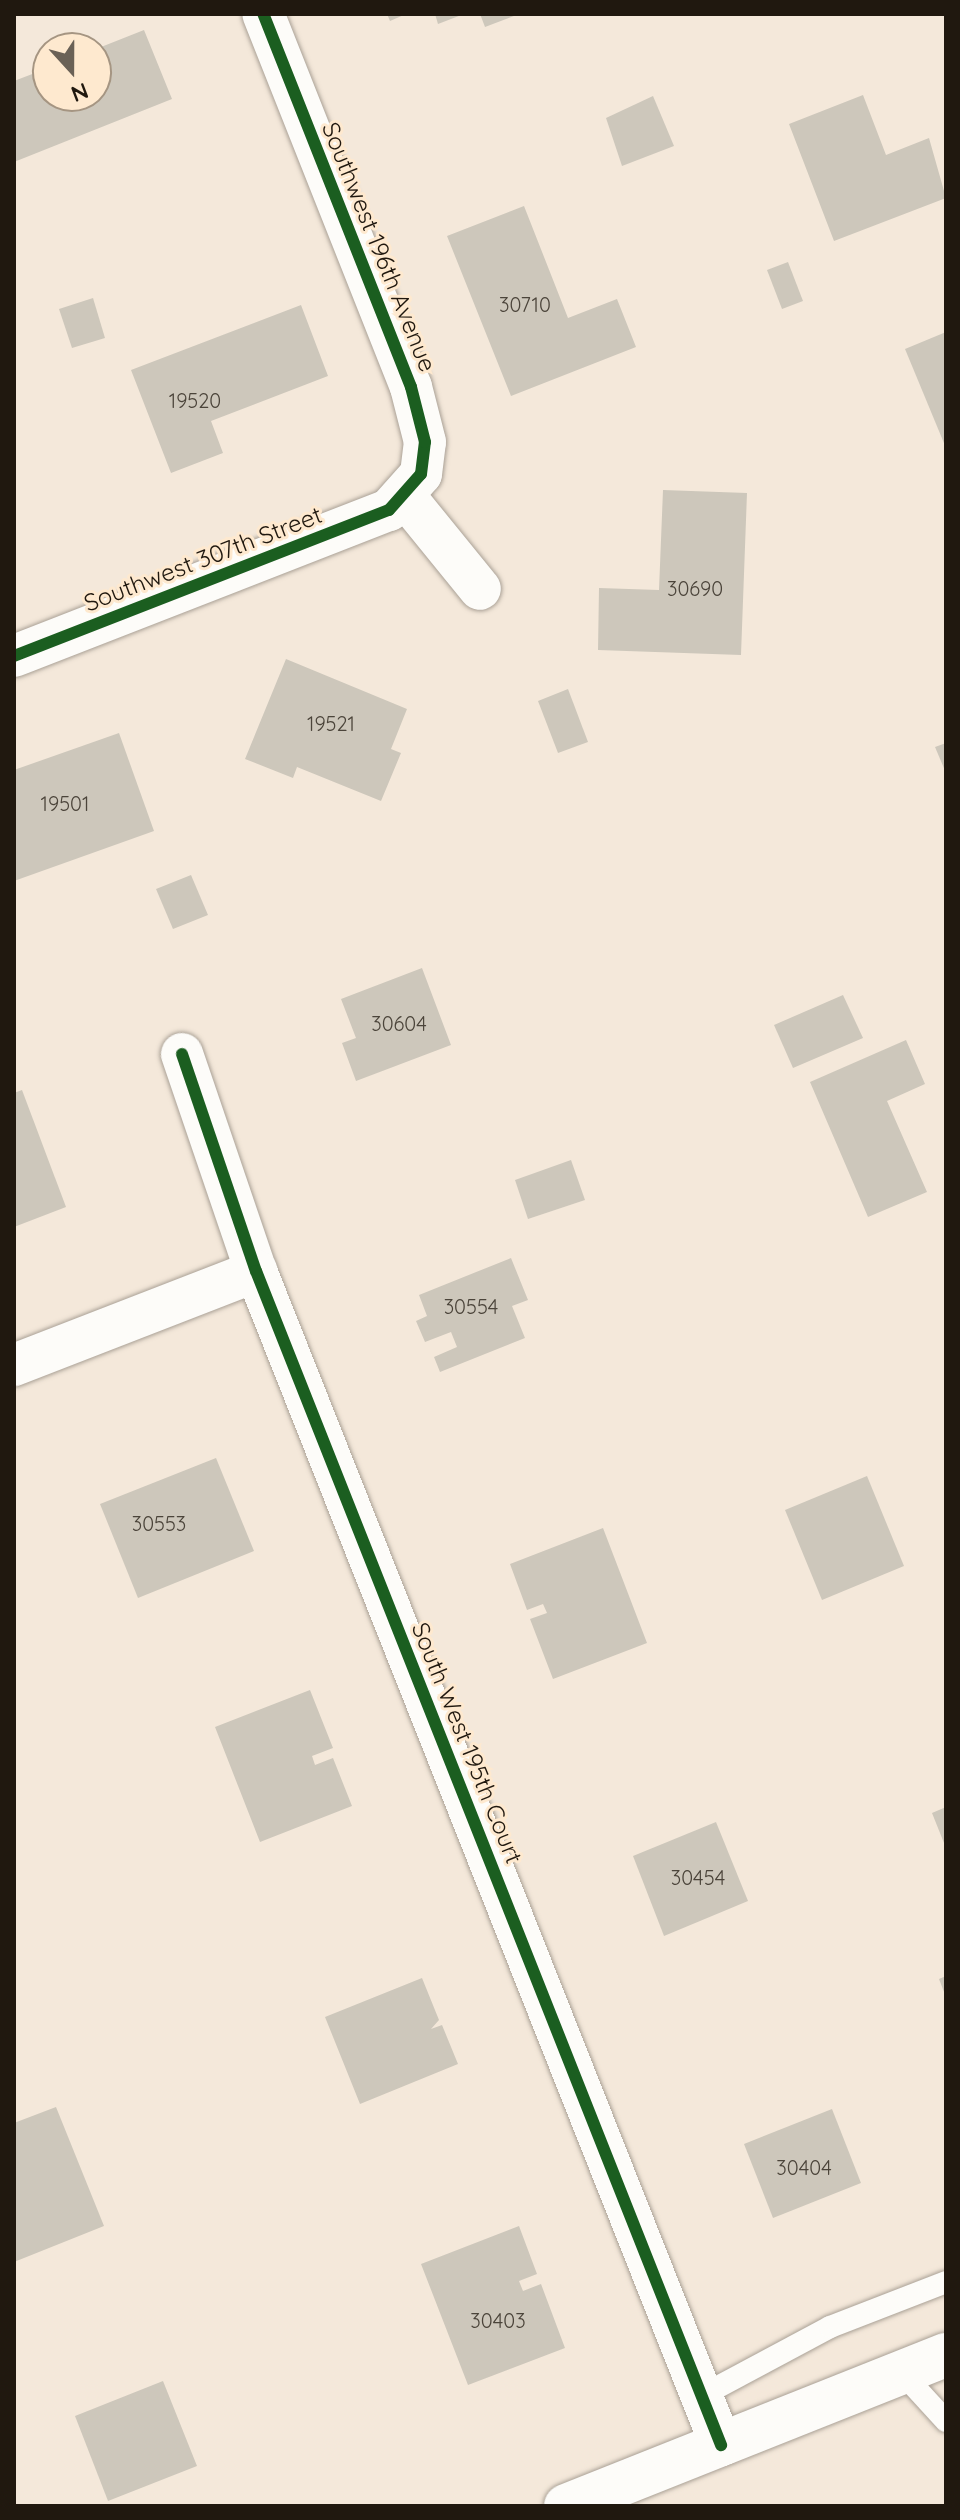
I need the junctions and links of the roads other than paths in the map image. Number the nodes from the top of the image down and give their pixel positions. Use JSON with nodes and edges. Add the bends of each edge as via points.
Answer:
{"nodes":[{"id":1,"x":263,"y":14,"type":"edge"},
{"id":2,"x":406,"y":498,"type":"junction"},
{"id":3,"x":480,"y":589,"type":"dead end"},
{"id":4,"x":14,"y":656,"type":"edge"},
{"id":5,"x":182,"y":1054,"type":"dead end"},
{"id":6,"x":256,"y":1271,"type":"junction"},
{"id":7,"x":14,"y":1365,"type":"edge"},
{"id":8,"x":946,"y":2282,"type":"edge"},
{"id":9,"x":946,"y":2355,"type":"edge"},
{"id":10,"x":902,"y":2373,"type":"junction"},
{"id":11,"x":701,"y":2396,"type":"junction"},
{"id":12,"x":946,"y":2421,"type":"edge"},
{"id":13,"x":721,"y":2445,"type":"junction"},
{"id":14,"x":566,"y":2506,"type":"edge"}],
"edges":[{"from":1,"to":2,"type":"street","name":"Southwest 196th Avenue","via":[[418,409],[424,460]]},
{"from":2,"to":3,"type":"street"},
{"from":2,"to":4,"type":"street","name":"Southwest 307th Street"},
{"from":5,"to":6,"type":"street","name":"South West 195th Court"},
{"from":6,"to":7,"type":"street"},
{"from":6,"to":11,"type":"street","name":"South West 195th Court"},
{"from":8,"to":11,"type":"lane","via":[[830,2327]]},
{"from":9,"to":10,"type":"street"},
{"from":10,"to":12,"type":"lane"},
{"from":10,"to":13,"type":"street"},
{"from":11,"to":13,"type":"street","name":"South West 195th Court"},
{"from":13,"to":14,"type":"street"}]}
